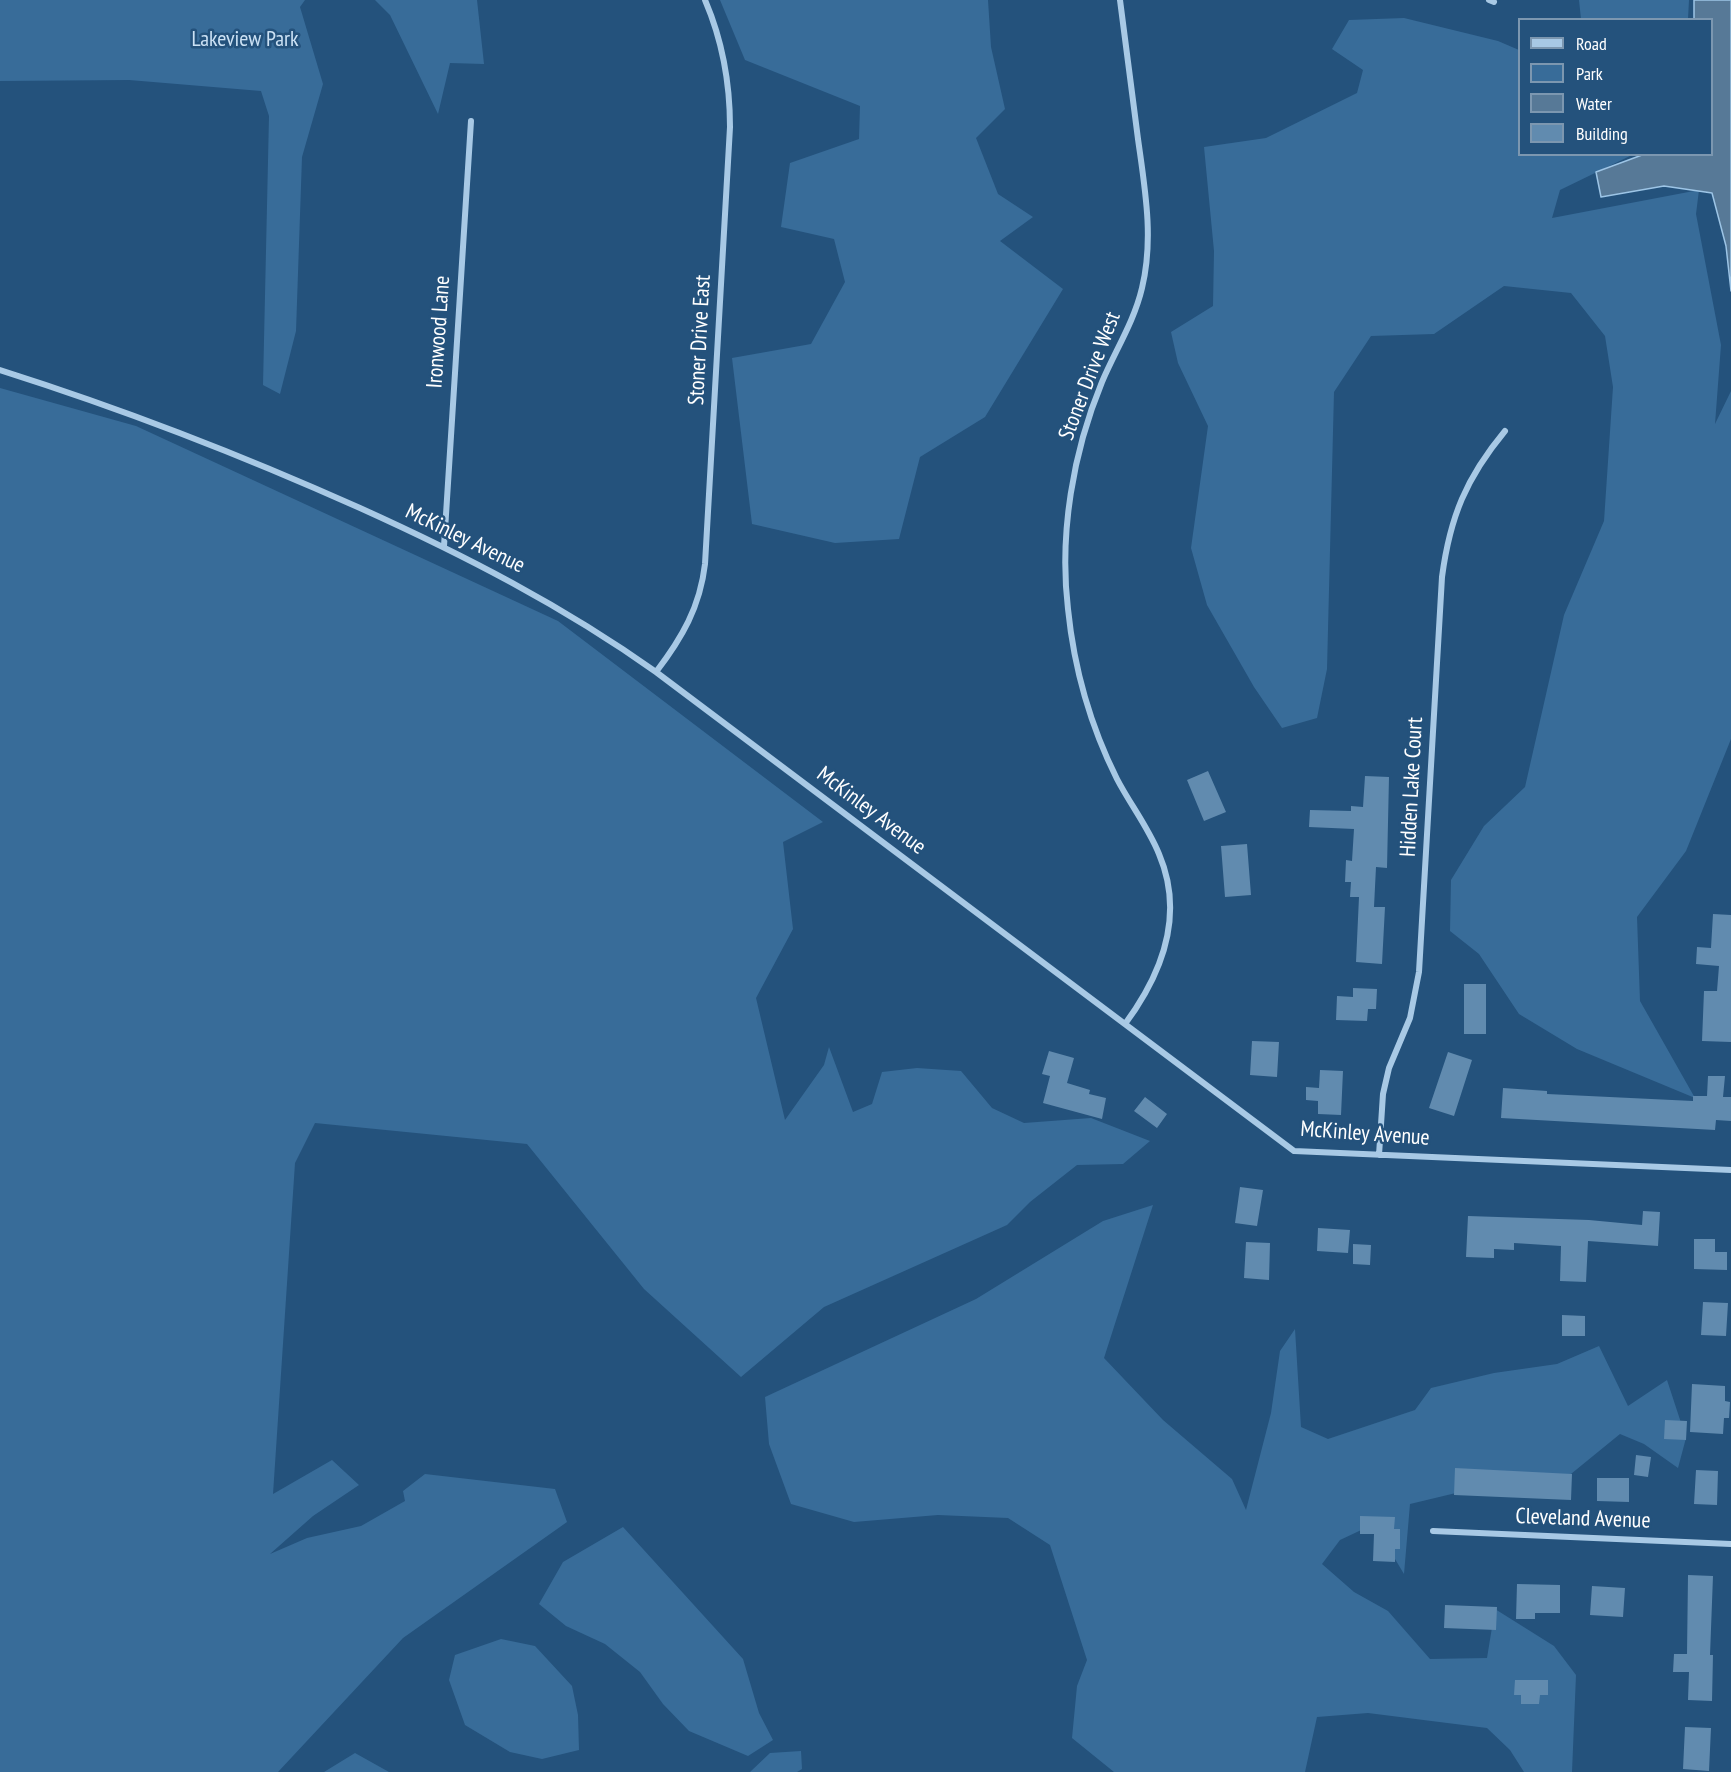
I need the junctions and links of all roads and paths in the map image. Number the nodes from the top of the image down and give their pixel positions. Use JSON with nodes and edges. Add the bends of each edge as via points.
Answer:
{"nodes":[{"id":1,"x":705,"y":0,"type":"edge"},
{"id":2,"x":1120,"y":0,"type":"edge"},
{"id":3,"x":471,"y":121,"type":"dead end"},
{"id":4,"x":0,"y":370,"type":"edge"},
{"id":5,"x":1505,"y":431,"type":"dead end"},
{"id":6,"x":444,"y":546,"type":"junction"},
{"id":7,"x":656,"y":672,"type":"junction"},
{"id":8,"x":1125,"y":1024,"type":"junction"},
{"id":9,"x":1379,"y":1155,"type":"junction"},
{"id":10,"x":1731,"y":1170,"type":"edge"},
{"id":11,"x":1433,"y":1531,"type":"dead end"},
{"id":12,"x":1731,"y":1544,"type":"edge"}],
"edges":[{"from":1,"to":7,"type":"street","name":"Stoner Drive East","via":[[724,56],[730,116],[705,564],[697,606],[687,628]]},
{"from":2,"to":8,"type":"street","name":"Stoner Drive West","via":[[1146,202],[1147,256],[1133,316],[1102,383],[1075,468],[1065,558],[1067,606],[1084,696],[1118,780],[1160,855],[1168,888],[1169,934],[1162,961],[1152,984]]},
{"from":3,"to":6,"type":"street","name":"Ironwood Lane"},
{"from":4,"to":6,"type":"street","name":"McKinley Avenue","via":[[188,435]]},
{"from":5,"to":9,"type":"street","name":"Hidden Lake Court","via":[[1468,483],[1446,543],[1419,972],[1410,1018],[1389,1068],[1383,1095]]},
{"from":6,"to":7,"type":"street","name":"McKinley Avenue","via":[[530,590]]},
{"from":7,"to":8,"type":"street","name":"McKinley Avenue"},
{"from":8,"to":9,"type":"street","name":"McKinley Avenue","via":[[1294,1151]]},
{"from":9,"to":10,"type":"street","name":"McKinley Avenue"},
{"from":11,"to":12,"type":"street","name":"Cleveland Avenue"}]}
